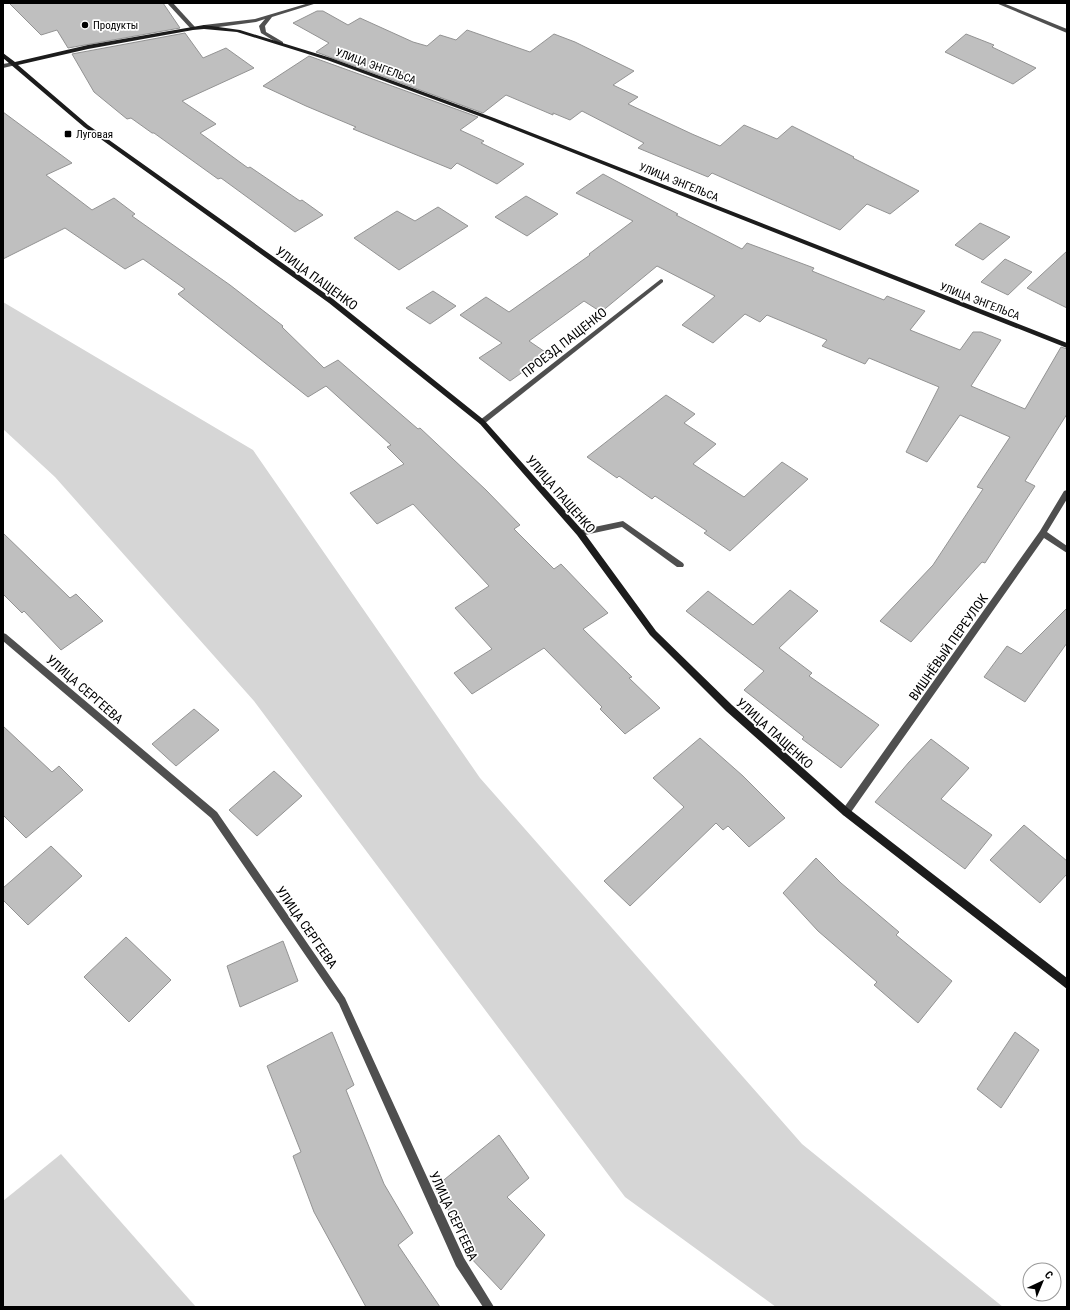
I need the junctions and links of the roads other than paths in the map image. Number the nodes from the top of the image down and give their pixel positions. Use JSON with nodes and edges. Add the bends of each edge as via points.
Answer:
{"nodes":[{"id":1,"x":170,"y":3,"type":"edge"},
{"id":2,"x":314,"y":3,"type":"edge"},
{"id":3,"x":999,"y":3,"type":"edge"},
{"id":4,"x":270,"y":17,"type":"junction"},
{"id":5,"x":204,"y":27,"type":"junction"},
{"id":6,"x":193,"y":28,"type":"junction"},
{"id":7,"x":1067,"y":30,"type":"edge"},
{"id":8,"x":281,"y":43,"type":"junction"},
{"id":9,"x":3,"y":55,"type":"edge"},
{"id":10,"x":14,"y":64,"type":"junction"},
{"id":11,"x":3,"y":66,"type":"edge"},
{"id":12,"x":661,"y":281,"type":"dead end"},
{"id":13,"x":1067,"y":346,"type":"edge"},
{"id":14,"x":482,"y":422,"type":"junction"},
{"id":15,"x":1067,"y":492,"type":"edge"},
{"id":16,"x":580,"y":533,"type":"junction"},
{"id":17,"x":1043,"y":533,"type":"junction"},
{"id":18,"x":1067,"y":550,"type":"edge"},
{"id":19,"x":680,"y":565,"type":"dead end"},
{"id":20,"x":3,"y":636,"type":"edge"},
{"id":21,"x":846,"y":812,"type":"junction"},
{"id":22,"x":1067,"y":984,"type":"edge"},
{"id":23,"x":489,"y":1307,"type":"edge"}],
"edges":[{"from":1,"to":6,"type":"street"},
{"from":2,"to":4,"type":"street"},
{"from":3,"to":7,"type":"street"},
{"from":4,"to":5,"type":"street"},
{"from":4,"to":8,"type":"street","name":"УЛИЦА ЭНГЕЛЬСА","via":[[262,26],[264,32]]},
{"from":5,"to":6,"type":"street","name":"УЛИЦА ЭНГЕЛЬСА"},
{"from":5,"to":8,"type":"street","name":"УЛИЦА ЭНГЕЛЬСА","via":[[238,31]]},
{"from":6,"to":10,"type":"street","name":"УЛИЦА ЭНГЕЛЬСА","via":[[88,46]]},
{"from":8,"to":13,"type":"street","name":"УЛИЦА ЭНГЕЛЬСА","via":[[492,119]]},
{"from":9,"to":10,"type":"street","name":"УЛИЦА ПАЩЕНКО"},
{"from":10,"to":11,"type":"street"},
{"from":10,"to":14,"type":"street","name":"УЛИЦА ПАЩЕНКО","via":[[86,126],[331,301]]},
{"from":12,"to":14,"type":"street","name":"ПРОЕЗД ПАЩЕНКО"},
{"from":14,"to":16,"type":"street","name":"УЛИЦА ПАЩЕНКО"},
{"from":15,"to":17,"type":"street","name":"ВИШНЁВЫЙ ПЕРЕУЛОК"},
{"from":16,"to":19,"type":"street","via":[[623,524]]},
{"from":16,"to":21,"type":"street","name":"УЛИЦА ПАЩЕНКО","via":[[653,633],[729,708]]},
{"from":17,"to":18,"type":"street"},
{"from":17,"to":21,"type":"street","name":"ВИШНЁВЫЙ ПЕРЕУЛОК"},
{"from":20,"to":23,"type":"street","name":"УЛИЦА СЕРГЕЕВА","via":[[214,815],[342,1001],[460,1262]]},
{"from":21,"to":22,"type":"street","name":"УЛИЦА ПАЩЕНКО"}]}
